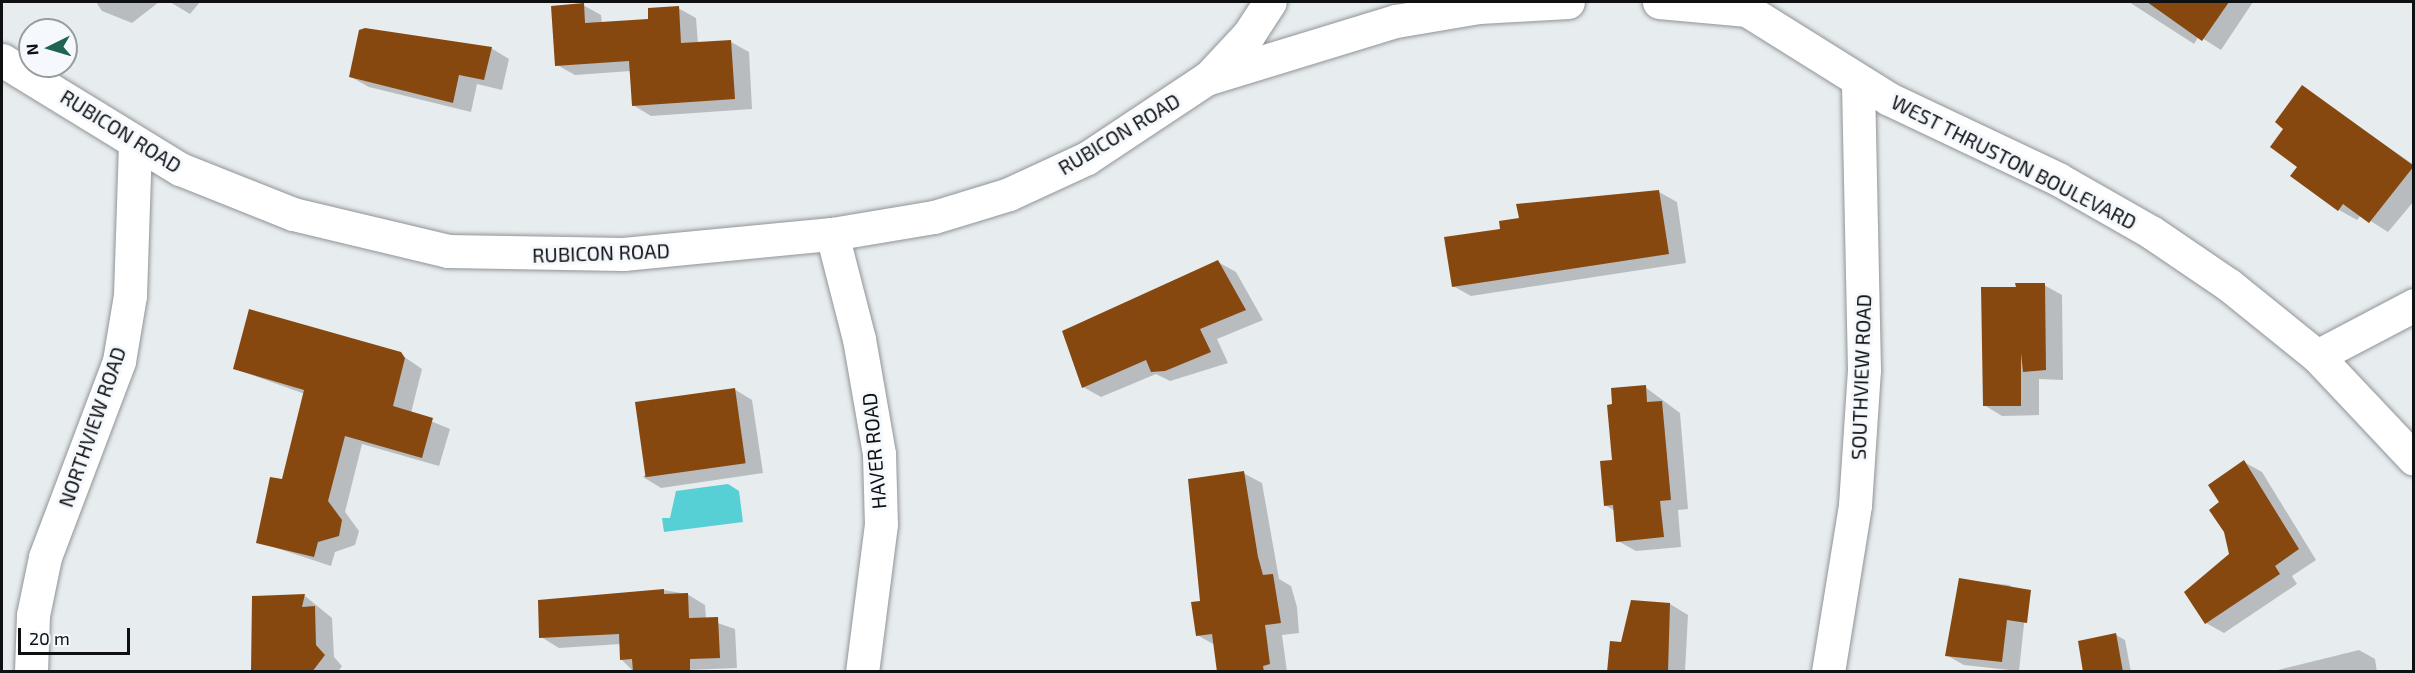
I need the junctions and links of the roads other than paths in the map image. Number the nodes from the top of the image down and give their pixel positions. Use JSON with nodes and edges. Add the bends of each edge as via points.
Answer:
{"nodes":[{"id":1,"x":1270,"y":2,"type":"edge"},
{"id":2,"x":1568,"y":2,"type":"edge"},
{"id":3,"x":1659,"y":2,"type":"edge"},
{"id":4,"x":1739,"y":6,"type":"edge"},
{"id":5,"x":2,"y":60,"type":"edge"},
{"id":6,"x":1206,"y":79,"type":"junction"},
{"id":7,"x":1858,"y":81,"type":"junction"},
{"id":8,"x":135,"y":143,"type":"junction"},
{"id":9,"x":832,"y":234,"type":"junction"},
{"id":10,"x":2414,"y":305,"type":"edge"},
{"id":11,"x":2317,"y":356,"type":"junction"},
{"id":12,"x":2414,"y":459,"type":"edge"},
{"id":13,"x":31,"y":672,"type":"edge"},
{"id":14,"x":862,"y":672,"type":"edge"},
{"id":15,"x":1828,"y":672,"type":"edge"}],
"edges":[{"from":1,"to":6,"type":"street","name":"RUBICON ROAD","via":[[1249,34]]},
{"from":2,"to":6,"type":"street","name":"RUBICON ROAD","via":[[1479,8],[1396,21]]},
{"from":3,"to":4,"type":"street"},
{"from":4,"to":7,"type":"street","name":"WEST THRUSTON BOULEVARD"},
{"from":5,"to":8,"type":"street","name":"RUBICON ROAD"},
{"from":6,"to":9,"type":"street","name":"RUBICON ROAD","via":[[1087,158],[1009,194],[934,217]]},
{"from":7,"to":11,"type":"street","name":"WEST THRUSTON BOULEVARD","via":[[2135,221],[2229,285]]},
{"from":7,"to":15,"type":"street","name":"SOUTHVIEW ROAD","via":[[1864,370],[1856,505]]},
{"from":8,"to":9,"type":"street","name":"RUBICON ROAD","via":[[180,169],[293,214],[448,251],[623,254]]},
{"from":8,"to":13,"type":"street","name":"NORTHVIEW ROAD","via":[[130,295],[118,361],[45,557],[33,615]]},
{"from":9,"to":14,"type":"street","name":"HAVER ROAD","via":[[879,454],[881,524]]},
{"from":10,"to":11,"type":"street"},
{"from":11,"to":12,"type":"street","name":"WEST THRUSTON BOULEVARD"}]}
